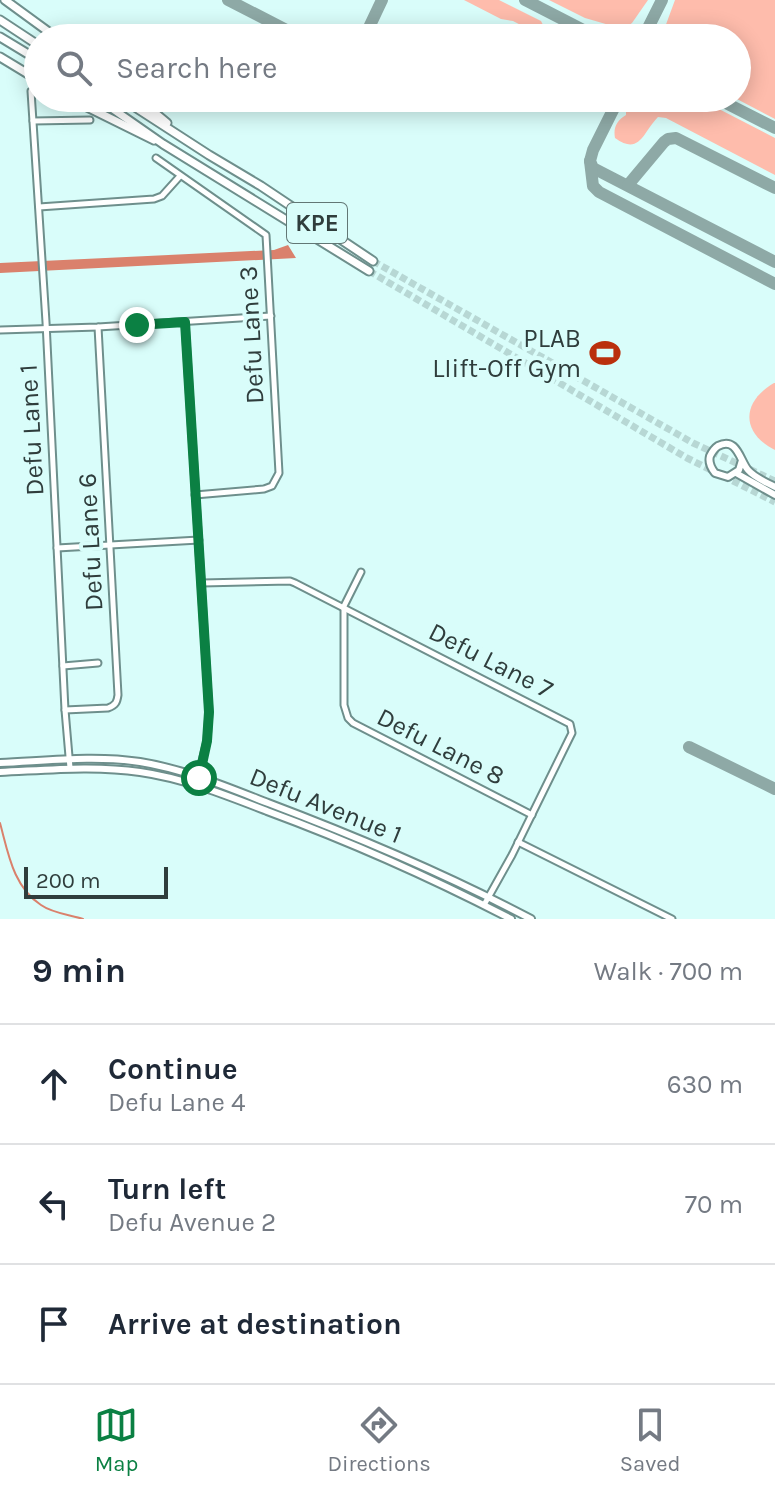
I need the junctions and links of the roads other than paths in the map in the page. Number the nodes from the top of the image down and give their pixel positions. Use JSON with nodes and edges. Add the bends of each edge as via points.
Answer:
{"nodes":[{"id":1,"x":5,"y":0,"type":"edge"},
{"id":2,"x":0,"y":20,"type":"edge"},
{"id":3,"x":38,"y":24,"type":"edge"},
{"id":4,"x":24,"y":36,"type":"edge"},
{"id":5,"x":0,"y":37,"type":"edge"},
{"id":6,"x":24,"y":52,"type":"edge"},
{"id":7,"x":0,"y":57,"type":"edge"},
{"id":8,"x":24,"y":72,"type":"edge"},
{"id":9,"x":32,"y":112,"type":"edge"},
{"id":10,"x":94,"y":112,"type":"edge"},
{"id":11,"x":117,"y":112,"type":"edge"},
{"id":12,"x":143,"y":112,"type":"edge"},
{"id":13,"x":153,"y":112,"type":"edge"},
{"id":14,"x":90,"y":120,"type":"dead end"},
{"id":15,"x":33,"y":121,"type":"junction"},
{"id":16,"x":183,"y":138,"type":"junction"},
{"id":17,"x":163,"y":144,"type":"junction"},
{"id":18,"x":156,"y":158,"type":"dead end"},
{"id":19,"x":180,"y":176,"type":"junction"},
{"id":20,"x":39,"y":207,"type":"junction"},
{"id":21,"x":373,"y":261,"type":"tunnel mouth"},
{"id":22,"x":369,"y":271,"type":"tunnel mouth"},
{"id":23,"x":271,"y":316,"type":"junction"},
{"id":24,"x":185,"y":322,"type":"junction"},
{"id":25,"x":98,"y":327,"type":"junction"},
{"id":26,"x":46,"y":329,"type":"junction"},
{"id":27,"x":0,"y":330,"type":"edge"},
{"id":28,"x":742,"y":460,"type":"junction"},
{"id":29,"x":736,"y":473,"type":"junction"},
{"id":30,"x":775,"y":487,"type":"edge"},
{"id":31,"x":195,"y":495,"type":"junction"},
{"id":32,"x":775,"y":495,"type":"edge"},
{"id":33,"x":199,"y":540,"type":"junction"},
{"id":34,"x":111,"y":545,"type":"junction"},
{"id":35,"x":57,"y":548,"type":"junction"},
{"id":36,"x":361,"y":572,"type":"dead end"},
{"id":37,"x":202,"y":583,"type":"junction"},
{"id":38,"x":344,"y":606,"type":"junction"},
{"id":39,"x":98,"y":663,"type":"dead end"},
{"id":40,"x":63,"y":666,"type":"junction"},
{"id":41,"x":65,"y":710,"type":"junction"},
{"id":42,"x":69,"y":760,"type":"junction"},
{"id":43,"x":0,"y":763,"type":"edge"},
{"id":44,"x":70,"y":768,"type":"junction"},
{"id":45,"x":0,"y":772,"type":"edge"},
{"id":46,"x":199,"y":778,"type":"junction"},
{"id":47,"x":196,"y":785,"type":"junction"},
{"id":48,"x":532,"y":815,"type":"junction"},
{"id":49,"x":518,"y":842,"type":"junction"},
{"id":50,"x":490,"y":897,"type":"junction"},
{"id":51,"x":484,"y":905,"type":"junction"},
{"id":52,"x":511,"y":919,"type":"edge"},
{"id":53,"x":531,"y":919,"type":"edge"},
{"id":54,"x":672,"y":919,"type":"edge"}],
"edges":[{"from":1,"to":3,"type":"highway"},
{"from":2,"to":4,"type":"highway"},
{"from":5,"to":6,"type":"highway"},
{"from":7,"to":8,"type":"highway"},
{"from":9,"to":15,"type":"street","name":"Defu Lane 1"},
{"from":10,"to":17,"type":"highway"},
{"from":11,"to":17,"type":"highway","number":"KPE"},
{"from":12,"to":16,"type":"highway","number":"KPE"},
{"from":13,"to":16,"type":"highway"},
{"from":14,"to":15,"type":"street"},
{"from":15,"to":20,"type":"street","name":"Defu Lane 1"},
{"from":16,"to":21,"type":"highway","number":"KPE"},
{"from":17,"to":22,"type":"highway","number":"KPE"},
{"from":18,"to":19,"type":"street","name":"Defu Lane 3"},
{"from":19,"to":20,"type":"street","via":[[154,199]]},
{"from":19,"to":23,"type":"street","name":"Defu Lane 3","via":[[266,235]]},
{"from":20,"to":26,"type":"street","name":"Defu Lane 1"},
{"from":23,"to":24,"type":"street"},
{"from":23,"to":31,"type":"street","name":"Defu Lane 3","via":[[277,479],[264,489]]},
{"from":24,"to":25,"type":"street"},
{"from":24,"to":31,"type":"street"},
{"from":25,"to":26,"type":"street"},
{"from":25,"to":34,"type":"street","name":"Defu Lane 6"},
{"from":26,"to":27,"type":"street"},
{"from":26,"to":35,"type":"street","name":"Defu Lane 1"},
{"from":28,"to":29,"type":"main road"},
{"from":28,"to":29,"type":"main road","via":[[730,445],[720,445],[710,455],[715,473]]},
{"from":28,"to":30,"type":"main road","via":[[755,476]]},
{"from":29,"to":32,"type":"main road"},
{"from":31,"to":33,"type":"street"},
{"from":33,"to":34,"type":"street"},
{"from":33,"to":37,"type":"street"},
{"from":34,"to":35,"type":"street"},
{"from":34,"to":41,"type":"street","name":"Defu Lane 6","via":[[117,702],[108,708]]},
{"from":35,"to":40,"type":"street","name":"Defu Lane 1"},
{"from":36,"to":38,"type":"street"},
{"from":37,"to":38,"type":"street","name":"Defu Lane 7","via":[[290,581]]},
{"from":37,"to":46,"type":"street","via":[[209,712]]},
{"from":38,"to":48,"type":"street","name":"Defu Lane 8","via":[[348,718]]},
{"from":38,"to":48,"type":"street","name":"Defu Lane 7","via":[[570,724],[572,733]]},
{"from":39,"to":40,"type":"street"},
{"from":40,"to":41,"type":"street","name":"Defu Lane 1"},
{"from":41,"to":42,"type":"street","name":"Defu Lane 1"},
{"from":42,"to":43,"type":"main road","name":"Defu Avenue 1"},
{"from":42,"to":44,"type":"street","name":"Defu Lane 1"},
{"from":42,"to":46,"type":"main road","name":"Defu Avenue 1","via":[[140,762]]},
{"from":44,"to":45,"type":"main road","name":"Defu Avenue 1"},
{"from":44,"to":47,"type":"main road","name":"Defu Avenue 1","via":[[139,772]]},
{"from":46,"to":47,"type":"street"},
{"from":46,"to":50,"type":"main road","name":"Defu Avenue 1","via":[[333,827]]},
{"from":47,"to":51,"type":"main road","name":"Defu Avenue 1","via":[[330,834]]},
{"from":48,"to":49,"type":"street","name":"Defu Lane 7"},
{"from":49,"to":50,"type":"street","name":"Defu Lane 7"},
{"from":49,"to":54,"type":"street"},
{"from":50,"to":51,"type":"street","name":"Defu Lane 7"},
{"from":50,"to":53,"type":"main road","name":"Defu Avenue 1"},
{"from":51,"to":52,"type":"main road","name":"Defu Avenue 1"}]}
